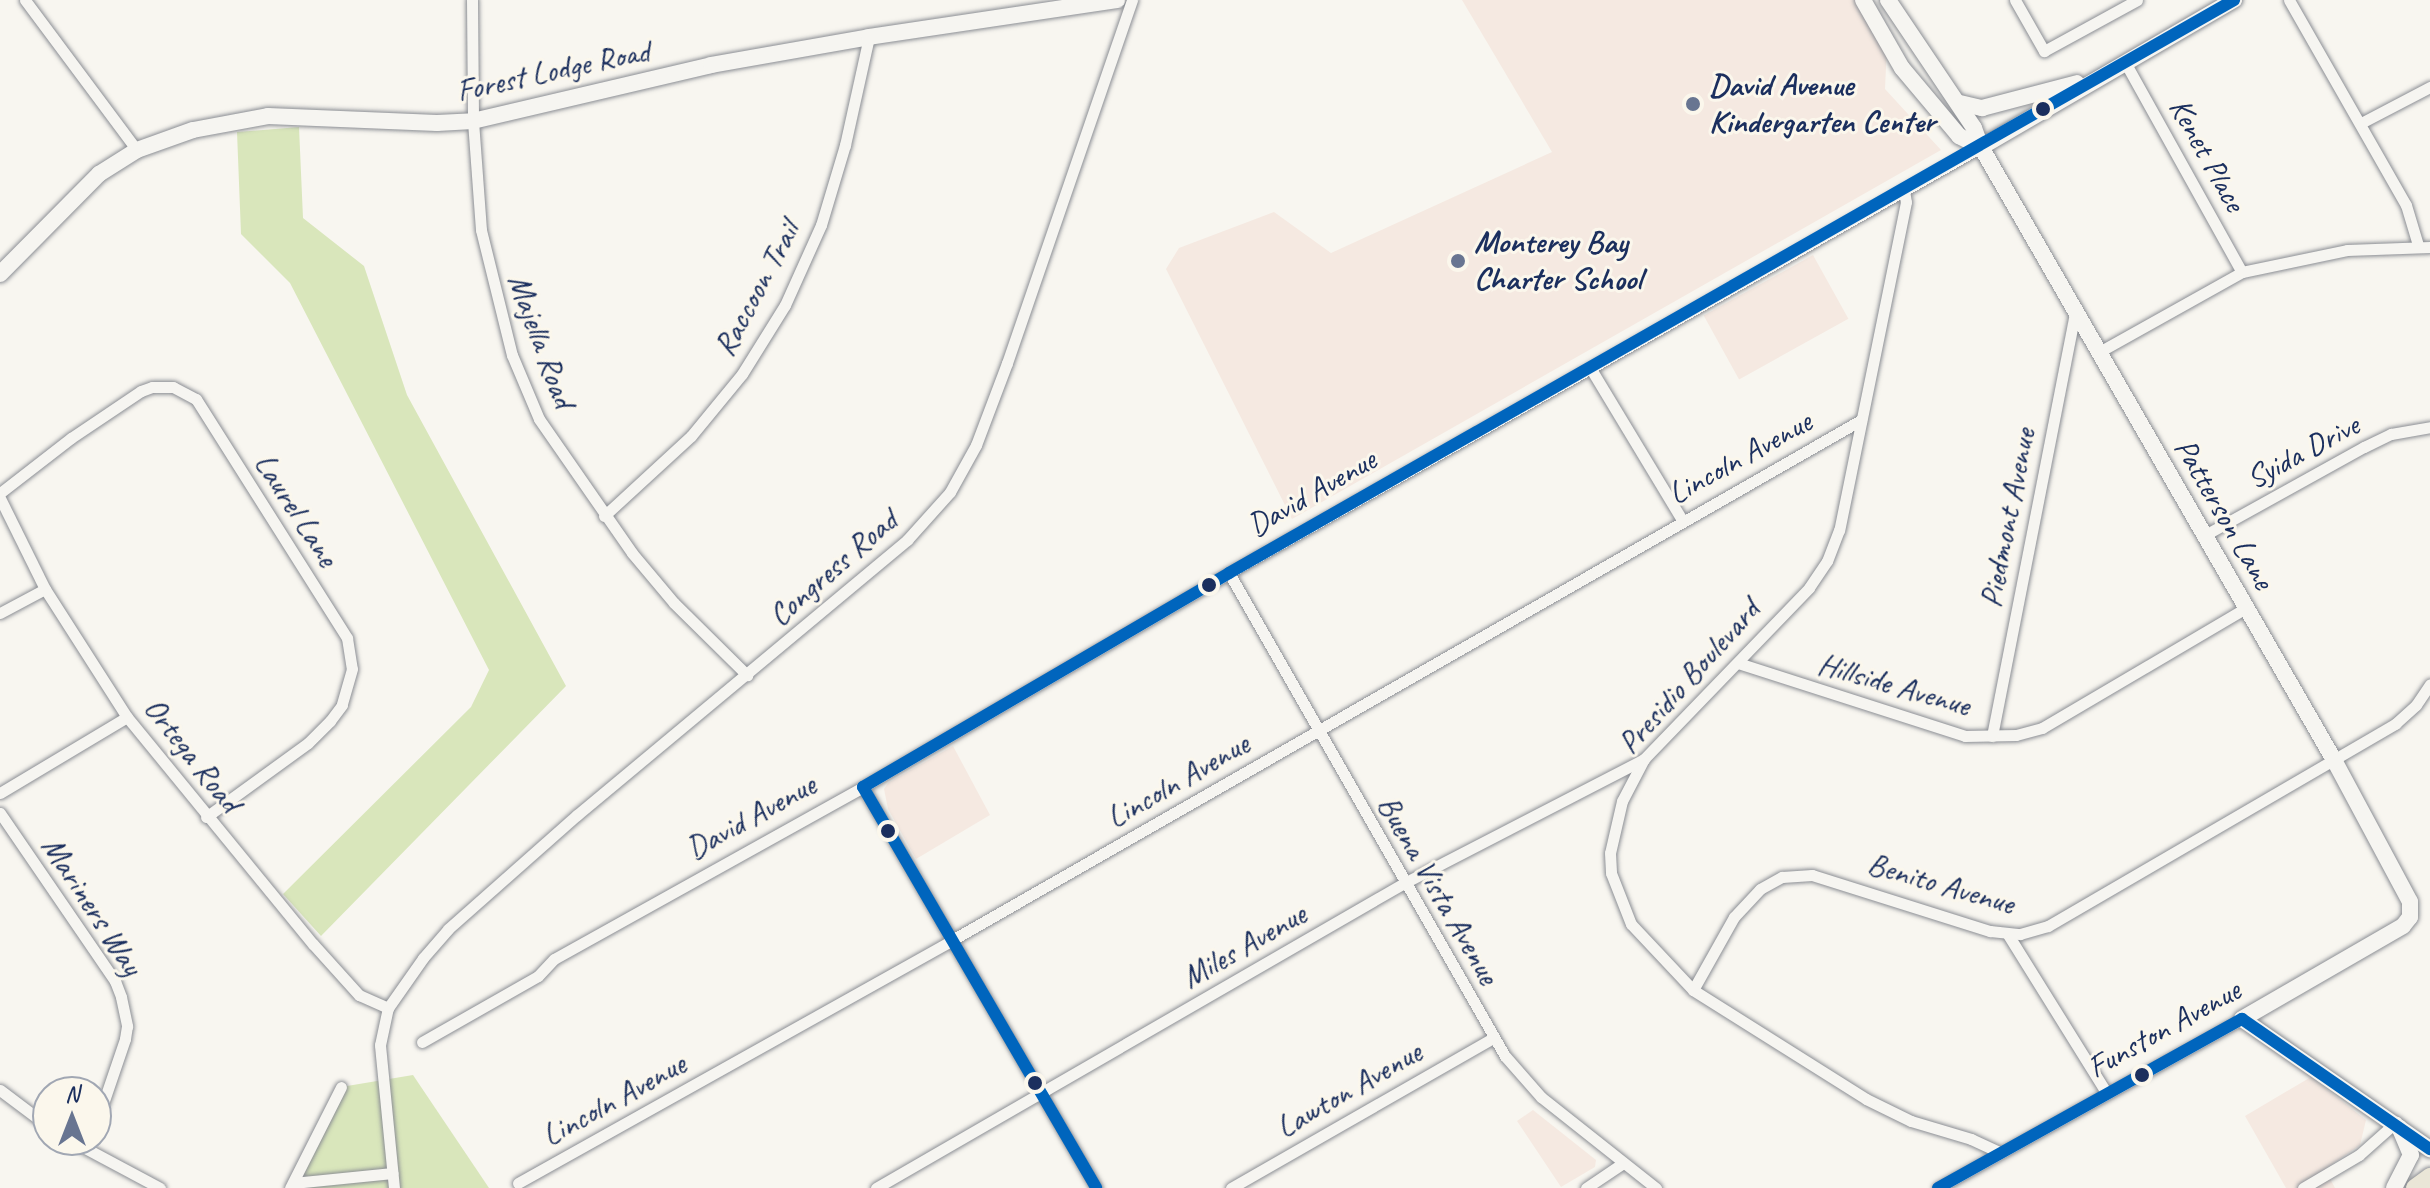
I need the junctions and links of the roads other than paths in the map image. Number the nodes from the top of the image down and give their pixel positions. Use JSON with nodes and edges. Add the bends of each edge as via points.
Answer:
{"nodes":[{"id":1,"x":25,"y":0,"type":"edge"},
{"id":2,"x":472,"y":0,"type":"edge"},
{"id":3,"x":1117,"y":0,"type":"edge"},
{"id":4,"x":1132,"y":0,"type":"edge"},
{"id":5,"x":1863,"y":0,"type":"edge"},
{"id":6,"x":1888,"y":0,"type":"edge"},
{"id":7,"x":2015,"y":0,"type":"edge"},
{"id":8,"x":2137,"y":0,"type":"edge"},
{"id":9,"x":2234,"y":0,"type":"edge"},
{"id":10,"x":2289,"y":0,"type":"edge"},
{"id":11,"x":869,"y":37,"type":"junction"},
{"id":12,"x":2126,"y":64,"type":"junction"},
{"id":13,"x":2099,"y":79,"type":"junction"},
{"id":14,"x":2430,"y":87,"type":"edge"},
{"id":15,"x":1960,"y":103,"type":"junction"},
{"id":16,"x":473,"y":121,"type":"junction"},
{"id":17,"x":2361,"y":123,"type":"junction"},
{"id":18,"x":1981,"y":147,"type":"junction"},
{"id":19,"x":137,"y":150,"type":"junction"},
{"id":20,"x":1904,"y":190,"type":"junction"},
{"id":21,"x":2424,"y":246,"type":"edge"},
{"id":22,"x":2242,"y":272,"type":"junction"},
{"id":23,"x":0,"y":274,"type":"edge"},
{"id":24,"x":2075,"y":310,"type":"junction"},
{"id":25,"x":2099,"y":352,"type":"junction"},
{"id":26,"x":1591,"y":369,"type":"junction"},
{"id":27,"x":1861,"y":420,"type":"junction"},
{"id":28,"x":2430,"y":427,"type":"edge"},
{"id":29,"x":0,"y":496,"type":"edge"},
{"id":30,"x":604,"y":516,"type":"junction"},
{"id":31,"x":1682,"y":520,"type":"junction"},
{"id":32,"x":2205,"y":535,"type":"junction"},
{"id":33,"x":1229,"y":573,"type":"junction"},
{"id":34,"x":45,"y":589,"type":"junction"},
{"id":35,"x":2246,"y":608,"type":"junction"},
{"id":36,"x":0,"y":613,"type":"edge"},
{"id":37,"x":1738,"y":663,"type":"junction"},
{"id":38,"x":747,"y":675,"type":"junction"},
{"id":39,"x":2430,"y":684,"type":"edge"},
{"id":40,"x":127,"y":717,"type":"junction"},
{"id":41,"x":1317,"y":732,"type":"junction"},
{"id":42,"x":1992,"y":736,"type":"junction"},
{"id":43,"x":1644,"y":759,"type":"junction"},
{"id":44,"x":2334,"y":760,"type":"junction"},
{"id":45,"x":863,"y":787,"type":"junction"},
{"id":46,"x":0,"y":793,"type":"edge"},
{"id":47,"x":0,"y":813,"type":"edge"},
{"id":48,"x":206,"y":817,"type":"junction"},
{"id":49,"x":1404,"y":883,"type":"junction"},
{"id":50,"x":2411,"y":913,"type":"joint"},
{"id":51,"x":2007,"y":933,"type":"junction"},
{"id":52,"x":952,"y":940,"type":"junction"},
{"id":53,"x":1693,"y":990,"type":"junction"},
{"id":54,"x":388,"y":1008,"type":"junction"},
{"id":55,"x":2242,"y":1019,"type":"junction"},
{"id":56,"x":1493,"y":1038,"type":"junction"},
{"id":57,"x":422,"y":1042,"type":"dead end"},
{"id":58,"x":112,"y":1077,"type":"edge"},
{"id":59,"x":341,"y":1087,"type":"dead end"},
{"id":60,"x":0,"y":1090,"type":"edge"},
{"id":61,"x":2106,"y":1092,"type":"junction"},
{"id":62,"x":1042,"y":1093,"type":"junction"},
{"id":63,"x":32,"y":1114,"type":"edge"},
{"id":64,"x":2396,"y":1122,"type":"junction"},
{"id":65,"x":2422,"y":1137,"type":"edge"},
{"id":66,"x":2430,"y":1149,"type":"edge"},
{"id":67,"x":1999,"y":1152,"type":"junction"},
{"id":68,"x":107,"y":1156,"type":"edge"},
{"id":69,"x":1623,"y":1163,"type":"junction"},
{"id":70,"x":393,"y":1173,"type":"junction"},
{"id":71,"x":2430,"y":1177,"type":"edge"},
{"id":72,"x":518,"y":1183,"type":"dead end"},
{"id":73,"x":291,"y":1186,"type":"edge"},
{"id":74,"x":160,"y":1188,"type":"edge"},
{"id":75,"x":394,"y":1188,"type":"edge"},
{"id":76,"x":876,"y":1188,"type":"edge"},
{"id":77,"x":1096,"y":1188,"type":"edge"},
{"id":78,"x":1231,"y":1188,"type":"edge"},
{"id":79,"x":1586,"y":1188,"type":"edge"},
{"id":80,"x":1656,"y":1188,"type":"edge"},
{"id":81,"x":1938,"y":1188,"type":"edge"},
{"id":82,"x":2303,"y":1188,"type":"edge"},
{"id":83,"x":2394,"y":1188,"type":"edge"},
{"id":84,"x":2415,"y":1188,"type":"edge"}],
"edges":[{"from":1,"to":19,"type":"street"},
{"from":2,"to":16,"type":"street","name":"Majella Road"},
{"from":3,"to":11,"type":"street","name":"Forest Lodge Road"},
{"from":4,"to":38,"type":"street","name":"Congress Road","via":[[1007,363],[964,469],[907,540]]},
{"from":5,"to":18,"type":"street","via":[[1902,68],[1959,136]]},
{"from":6,"to":15,"type":"street","name":"Patterson Lane"},
{"from":7,"to":8,"type":"street","via":[[2044,51]]},
{"from":9,"to":12,"type":"street","name":"David Avenue"},
{"from":10,"to":17,"type":"street"},
{"from":11,"to":16,"type":"street","name":"Forest Lodge Road","via":[[711,65]]},
{"from":11,"to":30,"type":"street","name":"Raccoon Trail","via":[[825,214],[785,305],[742,374],[701,425]]},
{"from":12,"to":13,"type":"street","name":"David Avenue"},
{"from":12,"to":22,"type":"street","name":"Kenet Place"},
{"from":13,"to":15,"type":"street","via":[[1982,108]]},
{"from":13,"to":18,"type":"street","name":"David Avenue"},
{"from":14,"to":17,"type":"street"},
{"from":15,"to":18,"type":"street","name":"Patterson Lane"},
{"from":16,"to":19,"type":"street","name":"Forest Lodge Road","via":[[268,116],[193,130]]},
{"from":16,"to":30,"type":"street","name":"Majella Road","via":[[487,267],[512,355],[539,419]]},
{"from":17,"to":21,"type":"street"},
{"from":18,"to":20,"type":"street","name":"David Avenue"},
{"from":18,"to":24,"type":"street","name":"Patterson Lane"},
{"from":19,"to":23,"type":"street","name":"Forest Lodge Road","via":[[99,174]]},
{"from":20,"to":26,"type":"street","name":"David Avenue"},
{"from":20,"to":27,"type":"street","name":"Presidio Boulevard","via":[[1906,202]]},
{"from":21,"to":22,"type":"street","via":[[2347,250]]},
{"from":22,"to":25,"type":"street"},
{"from":24,"to":25,"type":"street","name":"Patterson Lane"},
{"from":24,"to":42,"type":"street","name":"Piedmont Avenue"},
{"from":25,"to":32,"type":"street","name":"Patterson Lane"},
{"from":26,"to":31,"type":"street"},
{"from":26,"to":33,"type":"street","name":"David Avenue"},
{"from":27,"to":31,"type":"street","name":"Lincoln Avenue"},
{"from":27,"to":37,"type":"street","name":"Presidio Boulevard","via":[[1839,530],[1827,561],[1809,588]]},
{"from":28,"to":32,"type":"street","name":"Syida Drive","via":[[2391,434]]},
{"from":29,"to":34,"type":"street","name":"Ortega Road"},
{"from":29,"to":48,"type":"street","name":"Laurel Lane","via":[[71,438],[141,391],[173,387],[196,399],[347,638],[352,669],[342,705],[330,721]]},
{"from":30,"to":38,"type":"street","name":"Majella Road","via":[[651,577]]},
{"from":31,"to":41,"type":"street","name":"Lincoln Avenue"},
{"from":32,"to":35,"type":"street","name":"Patterson Lane"},
{"from":33,"to":41,"type":"street","name":"Buena Vista Avenue"},
{"from":33,"to":45,"type":"street","name":"David Avenue"},
{"from":34,"to":36,"type":"street"},
{"from":34,"to":40,"type":"street","name":"Ortega Road"},
{"from":35,"to":42,"type":"street","name":"Hillside Avenue","via":[[2042,728]]},
{"from":35,"to":44,"type":"street","name":"Patterson Lane"},
{"from":37,"to":42,"type":"street","name":"Hillside Avenue","via":[[1965,736]]},
{"from":37,"to":43,"type":"street","name":"Presidio Boulevard"},
{"from":38,"to":54,"type":"street","name":"Congress Road","via":[[652,750],[448,929]]},
{"from":39,"to":44,"type":"street","name":"Benito Avenue","via":[[2395,724]]},
{"from":40,"to":46,"type":"street"},
{"from":40,"to":48,"type":"street","name":"Ortega Road"},
{"from":41,"to":49,"type":"street","name":"Buena Vista Avenue"},
{"from":41,"to":52,"type":"street","name":"Lincoln Avenue"},
{"from":43,"to":49,"type":"street","name":"Miles Avenue"},
{"from":43,"to":53,"type":"street","name":"Presidio Boulevard","via":[[1622,801],[1610,853],[1611,873],[1631,924]]},
{"from":44,"to":50,"type":"street","name":"Patterson Lane","via":[[2408,897]]},
{"from":44,"to":51,"type":"street","name":"Benito Avenue","via":[[2080,910],[2034,932]]},
{"from":45,"to":52,"type":"street"},
{"from":45,"to":57,"type":"street","name":"David Avenue","via":[[554,959],[538,976]]},
{"from":47,"to":58,"type":"street","name":"Mariners Way","via":[[115,981],[127,1026]]},
{"from":48,"to":54,"type":"street","name":"Ortega Road","via":[[359,995]]},
{"from":49,"to":56,"type":"street","name":"Buena Vista Avenue"},
{"from":49,"to":62,"type":"street","name":"Miles Avenue"},
{"from":50,"to":55,"type":"street","name":"Funston Avenue","via":[[2403,926]]},
{"from":51,"to":53,"type":"street","name":"Benito Avenue","via":[[1812,875],[1782,877],[1760,889],[1734,917]]},
{"from":51,"to":61,"type":"street"},
{"from":52,"to":62,"type":"street"},
{"from":52,"to":72,"type":"street","name":"Lincoln Avenue"},
{"from":53,"to":67,"type":"street","name":"Presidio Boulevard","via":[[1892,1113]]},
{"from":54,"to":70,"type":"street","name":"Congress Road","via":[[380,1045]]},
{"from":55,"to":61,"type":"street","name":"Funston Avenue"},
{"from":55,"to":64,"type":"street"},
{"from":56,"to":69,"type":"street","name":"Buena Vista Avenue","via":[[1526,1084]]},
{"from":56,"to":78,"type":"street","name":"Lawton Avenue"},
{"from":59,"to":73,"type":"street"},
{"from":60,"to":63,"type":"street"},
{"from":61,"to":67,"type":"street","name":"Funston Avenue"},
{"from":62,"to":76,"type":"street","name":"Miles Avenue"},
{"from":62,"to":77,"type":"street"},
{"from":64,"to":65,"type":"street"},
{"from":64,"to":82,"type":"street","via":[[2359,1155]]},
{"from":64,"to":83,"type":"street","via":[[2411,1155]]},
{"from":65,"to":66,"type":"street"},
{"from":67,"to":81,"type":"street","name":"Funston Avenue"},
{"from":68,"to":74,"type":"street"},
{"from":69,"to":79,"type":"street"},
{"from":69,"to":80,"type":"street","name":"Buena Vista Avenue"},
{"from":70,"to":73,"type":"street"},
{"from":70,"to":75,"type":"street","name":"Congress Road"},
{"from":71,"to":84,"type":"main road"}]}
